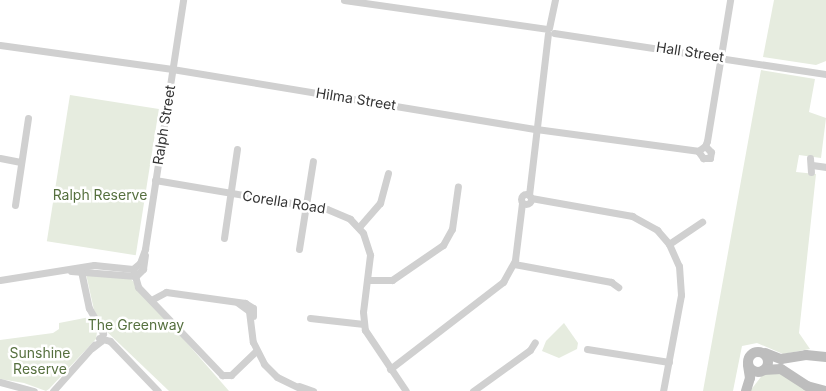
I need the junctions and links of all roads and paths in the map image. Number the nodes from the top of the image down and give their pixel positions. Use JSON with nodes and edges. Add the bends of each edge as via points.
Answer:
{"nodes":[{"id":1,"x":183,"y":0,"type":"edge"},
{"id":2,"x":344,"y":0,"type":"edge"},
{"id":3,"x":555,"y":0,"type":"edge"},
{"id":4,"x":730,"y":0,"type":"edge"},
{"id":5,"x":369,"y":2,"type":"edge"},
{"id":6,"x":550,"y":31,"type":"junction"},
{"id":7,"x":0,"y":45,"type":"edge"},
{"id":8,"x":719,"y":57,"type":"junction"},
{"id":9,"x":826,"y":69,"type":"edge"},
{"id":10,"x":172,"y":71,"type":"junction"},
{"id":11,"x":814,"y":71,"type":"junction"},
{"id":12,"x":826,"y":74,"type":"edge"},
{"id":13,"x":28,"y":118,"type":"dead end"},
{"id":14,"x":536,"y":126,"type":"junction"},
{"id":15,"x":237,"y":149,"type":"dead end"},
{"id":16,"x":0,"y":158,"type":"edge"},
{"id":17,"x":312,"y":161,"type":"dead end"},
{"id":18,"x":21,"y":162,"type":"junction"},
{"id":19,"x":811,"y":165,"type":"dead end"},
{"id":20,"x":826,"y":167,"type":"edge"},
{"id":21,"x":388,"y":173,"type":"dead end"},
{"id":22,"x":155,"y":183,"type":"junction"},
{"id":23,"x":458,"y":186,"type":"dead end"},
{"id":24,"x":231,"y":194,"type":"junction"},
{"id":25,"x":528,"y":199,"type":"junction"},
{"id":26,"x":15,"y":205,"type":"dead end"},
{"id":27,"x":306,"y":206,"type":"junction"},
{"id":28,"x":702,"y":222,"type":"dead end"},
{"id":29,"x":359,"y":227,"type":"junction"},
{"id":30,"x":224,"y":238,"type":"dead end"},
{"id":31,"x":669,"y":244,"type":"junction"},
{"id":32,"x":299,"y":249,"type":"dead end"},
{"id":33,"x":514,"y":264,"type":"junction"},
{"id":34,"x":82,"y":272,"type":"junction"},
{"id":35,"x":135,"y":274,"type":"junction"},
{"id":36,"x":0,"y":280,"type":"edge"},
{"id":37,"x":368,"y":280,"type":"junction"},
{"id":38,"x":618,"y":287,"type":"dead end"},
{"id":39,"x":153,"y":302,"type":"junction"},
{"id":40,"x":310,"y":318,"type":"dead end"},
{"id":41,"x":364,"y":324,"type":"junction"},
{"id":42,"x":101,"y":339,"type":"junction"},
{"id":43,"x":535,"y":342,"type":"dead end"},
{"id":44,"x":587,"y":349,"type":"dead end"},
{"id":45,"x":764,"y":353,"type":"junction"},
{"id":46,"x":257,"y":354,"type":"junction"},
{"id":47,"x":826,"y":357,"type":"edge"},
{"id":48,"x":669,"y":362,"type":"junction"},
{"id":49,"x":748,"y":364,"type":"junction"},
{"id":50,"x":388,"y":366,"type":"junction"},
{"id":51,"x":764,"y":370,"type":"junction"},
{"id":52,"x":0,"y":382,"type":"edge"},
{"id":53,"x":294,"y":385,"type":"junction"},
{"id":54,"x":404,"y":390,"type":"edge"},
{"id":55,"x":746,"y":390,"type":"edge"},
{"id":56,"x":34,"y":391,"type":"edge"},
{"id":57,"x":53,"y":391,"type":"edge"},
{"id":58,"x":158,"y":391,"type":"edge"},
{"id":59,"x":306,"y":391,"type":"edge"},
{"id":60,"x":313,"y":391,"type":"edge"},
{"id":61,"x":473,"y":391,"type":"edge"},
{"id":62,"x":663,"y":391,"type":"edge"},
{"id":63,"x":826,"y":391,"type":"edge"}],
"edges":[{"from":1,"to":10,"type":"street","name":"Ralph Street"},
{"from":2,"to":5,"type":"street","name":"Hall Street"},
{"from":3,"to":6,"type":"street"},
{"from":4,"to":8,"type":"street"},
{"from":5,"to":6,"type":"street","name":"Hall Street"},
{"from":6,"to":8,"type":"street","name":"Hall Street"},
{"from":6,"to":14,"type":"street"},
{"from":7,"to":10,"type":"street","name":"Hilma Street"},
{"from":8,"to":11,"type":"street","name":"Hall Street"},
{"from":8,"to":14,"type":"street","name":"Hilma Street","via":[[701,149]]},
{"from":9,"to":11,"type":"street","name":"Hall Street"},
{"from":10,"to":14,"type":"street","name":"Hilma Street"},
{"from":10,"to":22,"type":"street","name":"Ralph Street"},
{"from":11,"to":12,"type":"street","name":"Hall Street"},
{"from":13,"to":18,"type":"street"},
{"from":14,"to":25,"type":"street"},
{"from":15,"to":24,"type":"street"},
{"from":16,"to":18,"type":"street"},
{"from":17,"to":27,"type":"street"},
{"from":18,"to":26,"type":"street"},
{"from":19,"to":20,"type":"street"},
{"from":21,"to":29,"type":"street","via":[[380,203]]},
{"from":22,"to":24,"type":"street","name":"Corella Road"},
{"from":22,"to":35,"type":"street","name":"Ralph Street","via":[[145,249]]},
{"from":23,"to":37,"type":"street","via":[[452,229],[443,245],[392,280]]},
{"from":24,"to":27,"type":"street","name":"Corella Road"},
{"from":24,"to":30,"type":"street"},
{"from":25,"to":31,"type":"street","via":[[632,216],[657,230]]},
{"from":25,"to":33,"type":"street"},
{"from":27,"to":29,"type":"street","name":"Corella Road","via":[[336,211]]},
{"from":27,"to":32,"type":"street"},
{"from":28,"to":31,"type":"street"},
{"from":29,"to":37,"type":"street","via":[[369,249]]},
{"from":31,"to":48,"type":"street","via":[[679,266],[681,283]]},
{"from":33,"to":38,"type":"street","via":[[611,282]]},
{"from":33,"to":50,"type":"street","via":[[494,291]]},
{"from":34,"to":35,"type":"street","via":[[94,265]]},
{"from":34,"to":36,"type":"street","via":[[64,269]]},
{"from":34,"to":42,"type":"street","via":[[85,292]]},
{"from":35,"to":39,"type":"street"},
{"from":37,"to":41,"type":"street"},
{"from":39,"to":46,"type":"street","via":[[214,366],[225,372]]},
{"from":39,"to":46,"type":"street","via":[[162,293],[251,305]]},
{"from":40,"to":41,"type":"street"},
{"from":41,"to":50,"type":"street","via":[[368,337]]},
{"from":42,"to":57,"type":"street"},
{"from":42,"to":58,"type":"street","via":[[116,348]]},
{"from":43,"to":61,"type":"street","via":[[530,350]]},
{"from":44,"to":48,"type":"street"},
{"from":45,"to":47,"type":"street","via":[[781,359],[806,355]]},
{"from":45,"to":49,"type":"street","via":[[752,354]]},
{"from":45,"to":51,"type":"street","via":[[769,362]]},
{"from":46,"to":53,"type":"street","via":[[272,373]]},
{"from":48,"to":62,"type":"street"},
{"from":49,"to":51,"type":"street","via":[[754,371]]},
{"from":49,"to":55,"type":"street","via":[[750,376]]},
{"from":50,"to":54,"type":"street"},
{"from":51,"to":55,"type":"street"},
{"from":51,"to":63,"type":"street","via":[[782,370],[807,386]]},
{"from":52,"to":56,"type":"street"},
{"from":53,"to":59,"type":"street"},
{"from":53,"to":60,"type":"street","via":[[306,386]]}]}
